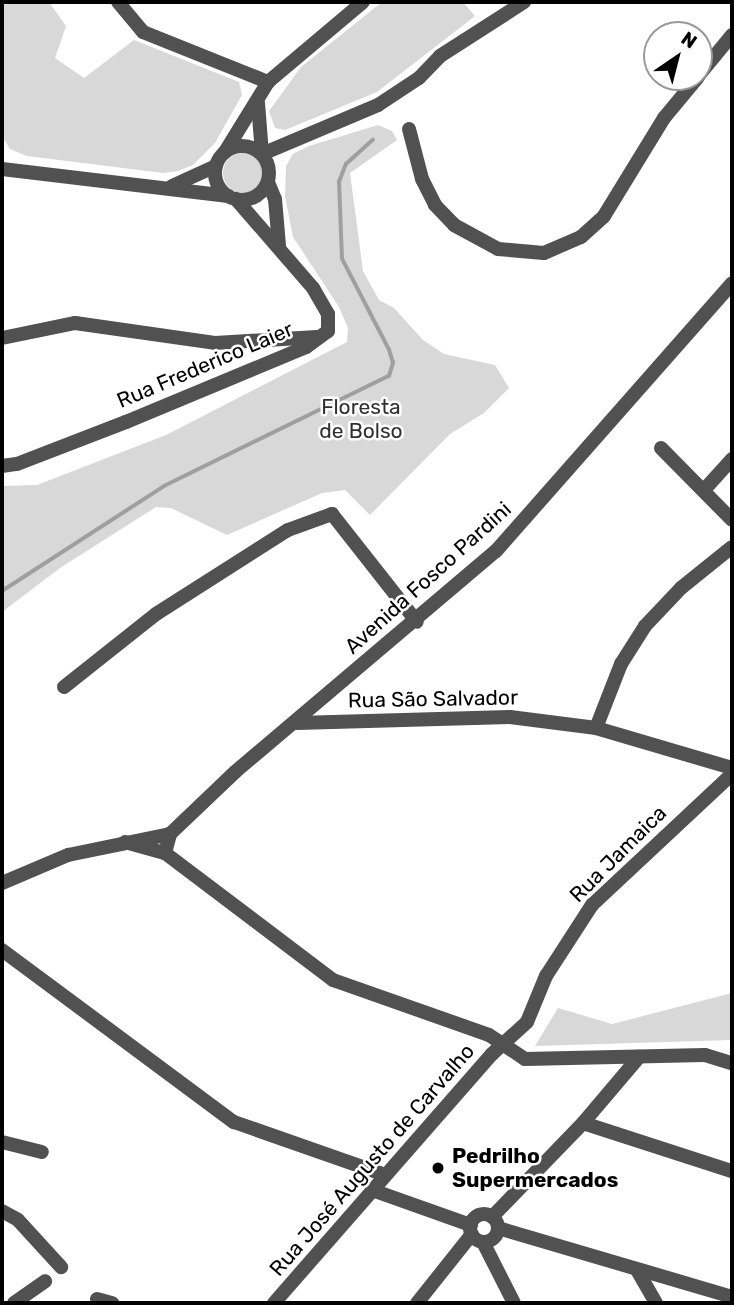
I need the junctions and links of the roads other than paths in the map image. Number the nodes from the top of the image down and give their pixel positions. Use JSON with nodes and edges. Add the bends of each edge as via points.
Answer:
{"nodes":[{"id":1,"x":118,"y":2,"type":"edge"},
{"id":2,"x":363,"y":2,"type":"edge"},
{"id":3,"x":524,"y":2,"type":"edge"},
{"id":4,"x":732,"y":35,"type":"edge"},
{"id":5,"x":713,"y":58,"type":"edge"},
{"id":6,"x":268,"y":82,"type":"junction"},
{"id":7,"x":686,"y":91,"type":"edge"},
{"id":8,"x":258,"y":103,"type":"junction"},
{"id":9,"x":409,"y":129,"type":"dead end"},
{"id":10,"x":225,"y":152,"type":"junction"},
{"id":11,"x":265,"y":159,"type":"junction"},
{"id":12,"x":216,"y":166,"type":"junction"},
{"id":13,"x":2,"y":169,"type":"edge"},
{"id":14,"x":268,"y":182,"type":"junction"},
{"id":15,"x":172,"y":186,"type":"junction"},
{"id":16,"x":232,"y":198,"type":"junction"},
{"id":17,"x":279,"y":246,"type":"junction"},
{"id":18,"x":732,"y":283,"type":"edge"},
{"id":19,"x":317,"y":337,"type":"junction"},
{"id":20,"x":2,"y":338,"type":"edge"},
{"id":21,"x":661,"y":448,"type":"dead end"},
{"id":22,"x":732,"y":459,"type":"edge"},
{"id":23,"x":2,"y":466,"type":"edge"},
{"id":24,"x":704,"y":490,"type":"junction"},
{"id":25,"x":732,"y":520,"type":"edge"},
{"id":26,"x":732,"y":547,"type":"edge"},
{"id":27,"x":417,"y":622,"type":"junction"},
{"id":28,"x":64,"y":687,"type":"dead end"},
{"id":29,"x":296,"y":723,"type":"junction"},
{"id":30,"x":596,"y":728,"type":"junction"},
{"id":31,"x":732,"y":768,"type":"edge"},
{"id":32,"x":732,"y":774,"type":"edge"},
{"id":33,"x":170,"y":834,"type":"junction"},
{"id":34,"x":125,"y":842,"type":"junction"},
{"id":35,"x":165,"y":853,"type":"junction"},
{"id":36,"x":2,"y":883,"type":"edge"},
{"id":37,"x":2,"y":950,"type":"edge"},
{"id":38,"x":504,"y":1046,"type":"junction"},
{"id":39,"x":639,"y":1057,"type":"junction"},
{"id":40,"x":732,"y":1063,"type":"edge"},
{"id":41,"x":583,"y":1123,"type":"junction"},
{"id":42,"x":2,"y":1142,"type":"edge"},
{"id":43,"x":42,"y":1152,"type":"dead end"},
{"id":44,"x":732,"y":1171,"type":"edge"},
{"id":45,"x":385,"y":1175,"type":"junction"},
{"id":46,"x":372,"y":1190,"type":"junction"},
{"id":47,"x":2,"y":1211,"type":"edge"},
{"id":48,"x":495,"y":1222,"type":"junction"},
{"id":49,"x":475,"y":1234,"type":"junction"},
{"id":50,"x":61,"y":1267,"type":"dead end"},
{"id":51,"x":637,"y":1270,"type":"junction"},
{"id":52,"x":45,"y":1281,"type":"dead end"},
{"id":53,"x":732,"y":1297,"type":"edge"},
{"id":54,"x":97,"y":1299,"type":"dead end"},
{"id":55,"x":14,"y":1303,"type":"edge"},
{"id":56,"x":112,"y":1303,"type":"edge"},
{"id":57,"x":274,"y":1303,"type":"edge"},
{"id":58,"x":417,"y":1303,"type":"edge"},
{"id":59,"x":514,"y":1303,"type":"edge"},
{"id":60,"x":656,"y":1303,"type":"edge"}],
"edges":[{"from":1,"to":6,"type":"street","via":[[143,32]]},
{"from":2,"to":6,"type":"street"},
{"from":3,"to":11,"type":"street","via":[[440,55],[419,78],[379,105],[286,144]]},
{"from":4,"to":5,"type":"street"},
{"from":6,"to":8,"type":"street"},
{"from":7,"to":9,"type":"street","via":[[604,216],[581,237],[544,253],[498,249],[454,225],[435,205],[422,179]]},
{"from":8,"to":10,"type":"street"},
{"from":8,"to":11,"type":"street"},
{"from":10,"to":11,"type":"street","via":[[247,146]]},
{"from":10,"to":12,"type":"street"},
{"from":11,"to":14,"type":"street"},
{"from":12,"to":15,"type":"street"},
{"from":12,"to":16,"type":"street","via":[[217,183]]},
{"from":13,"to":15,"type":"street"},
{"from":14,"to":16,"type":"street","via":[[252,199]]},
{"from":14,"to":17,"type":"street","via":[[275,199]]},
{"from":15,"to":16,"type":"street"},
{"from":16,"to":17,"type":"street","name":"Rua Frederico Laier"},
{"from":17,"to":19,"type":"street","name":"Rua Frederico Laier","via":[[328,314],[328,331]]},
{"from":18,"to":27,"type":"street","name":"Avenida Fosco Pardini","via":[[496,551]]},
{"from":19,"to":20,"type":"street","via":[[215,342],[75,323]]},
{"from":19,"to":23,"type":"street","name":"Rua Frederico Laier","via":[[306,346],[17,464]]},
{"from":21,"to":24,"type":"street"},
{"from":22,"to":24,"type":"street"},
{"from":24,"to":25,"type":"street"},
{"from":26,"to":30,"type":"street","via":[[681,589],[646,626],[621,664]]},
{"from":27,"to":28,"type":"street","via":[[332,514],[288,530],[156,614]]},
{"from":27,"to":29,"type":"street","name":"Avenida Fosco Pardini"},
{"from":29,"to":30,"type":"street","name":"Rua São Salvador","via":[[510,717]]},
{"from":29,"to":33,"type":"street","name":"Avenida Fosco Pardini"},
{"from":30,"to":31,"type":"street","name":"Rua São Salvador"},
{"from":32,"to":38,"type":"street","name":"Rua Jamaica","via":[[592,905],[546,976],[527,1022]]},
{"from":33,"to":34,"type":"street"},
{"from":33,"to":35,"type":"street"},
{"from":34,"to":35,"type":"street"},
{"from":34,"to":36,"type":"street","via":[[68,855]]},
{"from":35,"to":38,"type":"street","via":[[333,981],[489,1035]]},
{"from":37,"to":45,"type":"street","via":[[234,1122]]},
{"from":38,"to":39,"type":"street","via":[[525,1059]]},
{"from":38,"to":45,"type":"street","name":"Rua José Augusto de Carvalho"},
{"from":39,"to":40,"type":"street","via":[[705,1055]]},
{"from":39,"to":41,"type":"street"},
{"from":41,"to":44,"type":"street"},
{"from":41,"to":48,"type":"street"},
{"from":42,"to":43,"type":"street"},
{"from":45,"to":46,"type":"street","name":"Rua José Augusto de Carvalho"},
{"from":46,"to":49,"type":"street"},
{"from":46,"to":57,"type":"street","name":"Rua José Augusto de Carvalho"},
{"from":47,"to":50,"type":"street","via":[[18,1220]]},
{"from":48,"to":49,"type":"street","via":[[495,1237]]},
{"from":48,"to":49,"type":"street","via":[[479,1215]]},
{"from":48,"to":51,"type":"street"},
{"from":49,"to":58,"type":"street"},
{"from":49,"to":59,"type":"street"},
{"from":51,"to":53,"type":"street"},
{"from":51,"to":60,"type":"street"},
{"from":52,"to":55,"type":"street"},
{"from":54,"to":56,"type":"street"}]}
